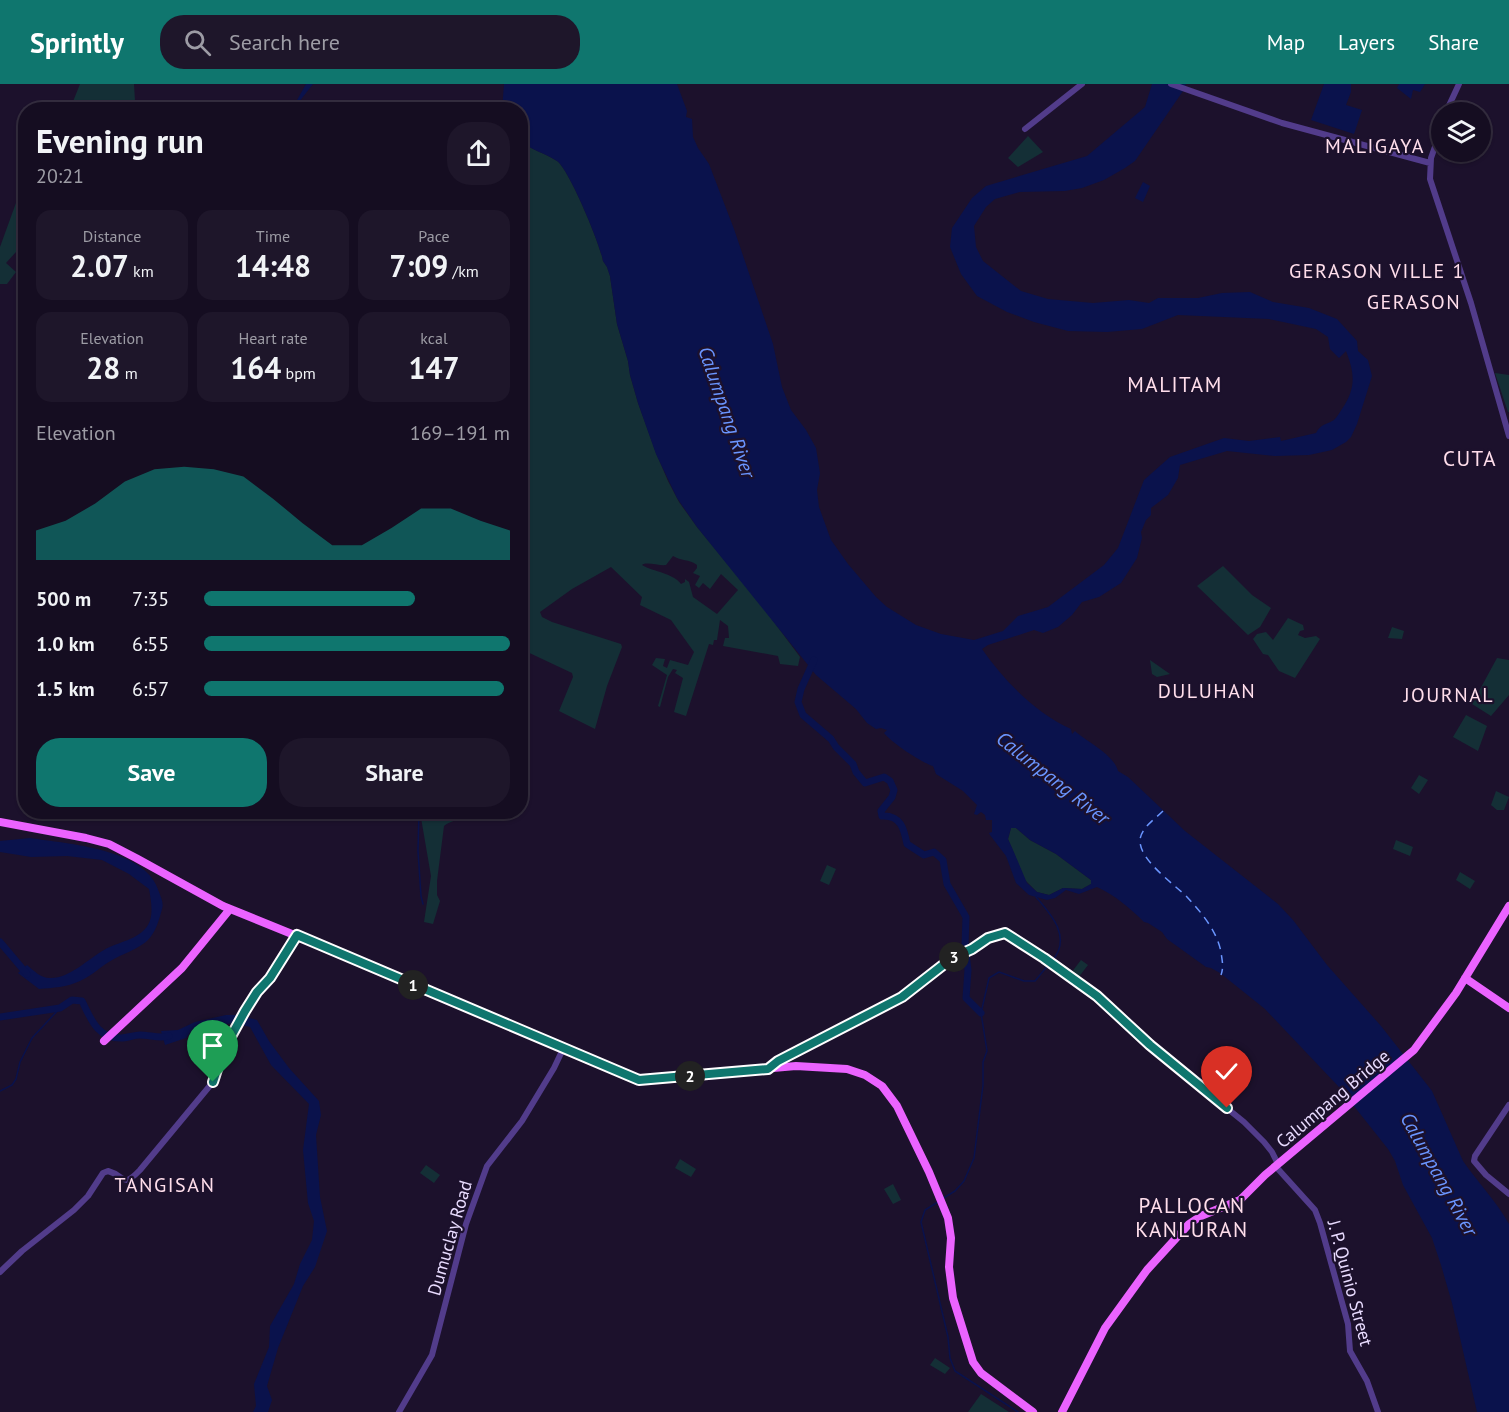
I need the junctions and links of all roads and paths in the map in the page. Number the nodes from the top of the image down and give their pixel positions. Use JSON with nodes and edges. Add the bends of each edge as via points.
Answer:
{"nodes":[{"id":1,"x":1083,"y":84,"type":"edge"},
{"id":2,"x":1171,"y":84,"type":"edge"},
{"id":3,"x":1459,"y":84,"type":"edge"},
{"id":4,"x":1451,"y":102,"type":"edge"},
{"id":5,"x":1025,"y":129,"type":"dead end"},
{"id":6,"x":1431,"y":160,"type":"edge"},
{"id":7,"x":1430,"y":163,"type":"junction"},
{"id":8,"x":1507,"y":418,"type":"edge"},
{"id":9,"x":1509,"y":436,"type":"edge"},
{"id":10,"x":0,"y":822,"type":"edge"},
{"id":11,"x":230,"y":909,"type":"junction"},
{"id":12,"x":1508,"y":910,"type":"edge"},
{"id":13,"x":297,"y":935,"type":"junction"},
{"id":14,"x":1466,"y":978,"type":"junction"},
{"id":15,"x":1509,"y":1008,"type":"edge"},
{"id":16,"x":104,"y":1041,"type":"dead end"},
{"id":17,"x":562,"y":1049,"type":"junction"},
{"id":18,"x":768,"y":1069,"type":"junction"},
{"id":19,"x":1509,"y":1105,"type":"edge"},
{"id":20,"x":1509,"y":1194,"type":"edge"},
{"id":21,"x":0,"y":1272,"type":"edge"},
{"id":22,"x":1376,"y":1411,"type":"edge"},
{"id":23,"x":399,"y":1412,"type":"edge"},
{"id":24,"x":1033,"y":1412,"type":"edge"},
{"id":25,"x":1062,"y":1412,"type":"edge"}],
"edges":[{"from":1,"to":5,"type":"street"},
{"from":2,"to":7,"type":"street","via":[[1282,123]]},
{"from":3,"to":4,"type":"street"},
{"from":6,"to":7,"type":"street"},
{"from":7,"to":8,"type":"street","via":[[1433,194]]},
{"from":8,"to":9,"type":"street"},
{"from":10,"to":11,"type":"main road","via":[[109,844]]},
{"from":11,"to":13,"type":"main road"},
{"from":11,"to":16,"type":"main road","via":[[182,968]]},
{"from":12,"to":14,"type":"main road","name":"Calumpang Bridge"},
{"from":13,"to":17,"type":"main road"},
{"from":13,"to":21,"type":"street","via":[[245,1011],[225,1047],[213,1082],[131,1180],[121,1180],[113,1172],[103,1173],[74,1210]]},
{"from":14,"to":15,"type":"main road"},
{"from":14,"to":25,"type":"main road","name":"Calumpang Bridge","via":[[1409,1055],[1240,1200],[1189,1224],[1147,1270],[1105,1328]]},
{"from":17,"to":18,"type":"main road","via":[[639,1080]]},
{"from":17,"to":23,"type":"street","name":"Dumuclay Road","via":[[522,1121],[487,1166],[466,1224],[432,1355]]},
{"from":18,"to":22,"type":"street","name":"J. P. Quinio Street","via":[[902,997],[952,958],[1005,933],[1097,996],[1268,1147],[1278,1167],[1315,1210],[1348,1324],[1350,1351],[1367,1382]]},
{"from":18,"to":24,"type":"main road","via":[[842,1068],[866,1075],[887,1092],[943,1207],[950,1229],[953,1298],[973,1362],[981,1373]]},
{"from":19,"to":20,"type":"street","via":[[1474,1161]]}]}
